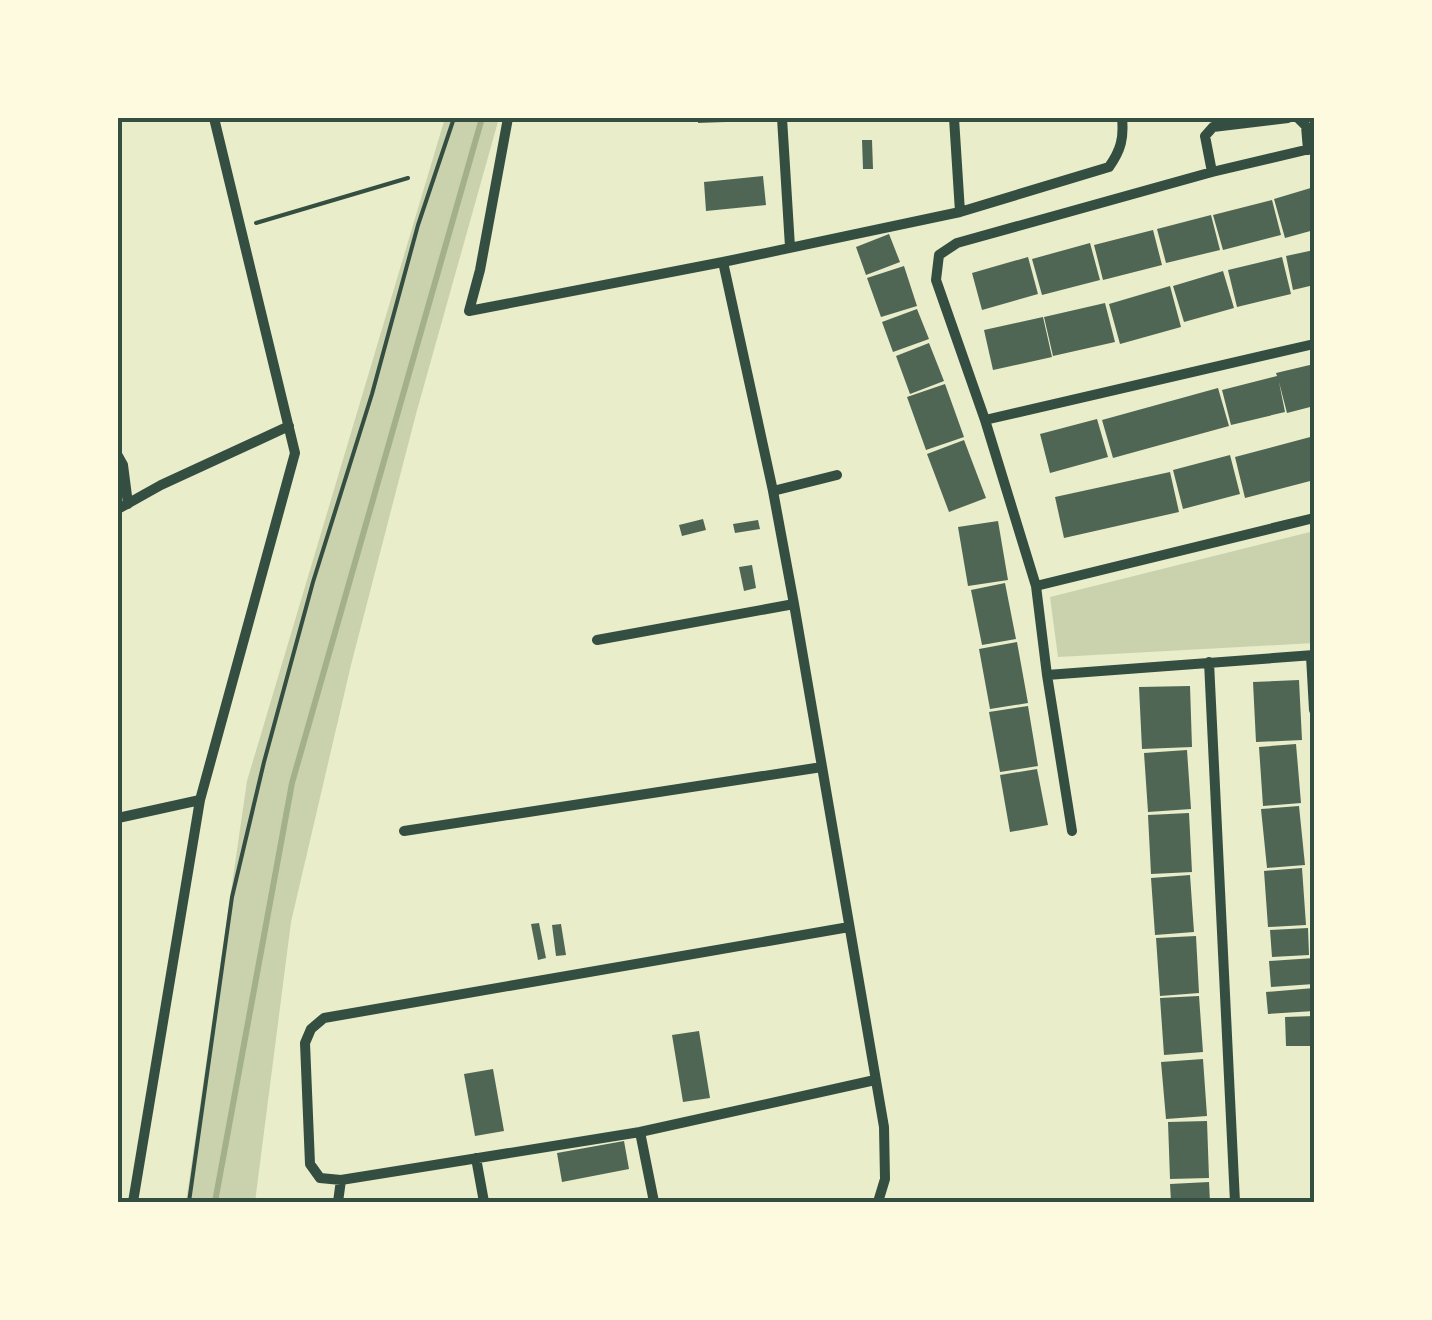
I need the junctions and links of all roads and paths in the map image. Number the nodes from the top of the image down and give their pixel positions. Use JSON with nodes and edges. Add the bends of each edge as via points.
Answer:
{"nodes":[{"id":1,"x":214,"y":118,"type":"edge"},
{"id":2,"x":454,"y":118,"type":"edge"},
{"id":3,"x":508,"y":118,"type":"edge"},
{"id":4,"x":782,"y":118,"type":"edge"},
{"id":5,"x":954,"y":118,"type":"edge"},
{"id":6,"x":1122,"y":118,"type":"edge"},
{"id":7,"x":1288,"y":118,"type":"edge"},
{"id":8,"x":1298,"y":118,"type":"edge"},
{"id":9,"x":1311,"y":149,"type":"edge"},
{"id":10,"x":1212,"y":172,"type":"junction"},
{"id":11,"x":408,"y":178,"type":"dead end"},
{"id":12,"x":960,"y":212,"type":"junction"},
{"id":13,"x":242,"y":228,"type":"junction"},
{"id":14,"x":790,"y":246,"type":"junction"},
{"id":15,"x":723,"y":262,"type":"junction"},
{"id":16,"x":1314,"y":344,"type":"edge"},
{"id":17,"x":985,"y":420,"type":"junction"},
{"id":18,"x":290,"y":426,"type":"junction"},
{"id":19,"x":118,"y":456,"type":"edge"},
{"id":20,"x":837,"y":475,"type":"dead end"},
{"id":21,"x":773,"y":492,"type":"junction"},
{"id":22,"x":123,"y":507,"type":"edge"},
{"id":23,"x":1314,"y":518,"type":"edge"},
{"id":24,"x":1036,"y":586,"type":"junction"},
{"id":25,"x":794,"y":604,"type":"junction"},
{"id":26,"x":597,"y":640,"type":"dead end"},
{"id":27,"x":1312,"y":656,"type":"edge"},
{"id":28,"x":1210,"y":662,"type":"junction"},
{"id":29,"x":1046,"y":675,"type":"junction"},
{"id":30,"x":1314,"y":710,"type":"edge"},
{"id":31,"x":822,"y":767,"type":"junction"},
{"id":32,"x":200,"y":800,"type":"junction"},
{"id":33,"x":118,"y":818,"type":"edge"},
{"id":34,"x":404,"y":831,"type":"dead end"},
{"id":35,"x":1072,"y":831,"type":"dead end"},
{"id":36,"x":849,"y":927,"type":"junction"},
{"id":37,"x":874,"y":1080,"type":"junction"},
{"id":38,"x":640,"y":1132,"type":"junction"},
{"id":39,"x":476,"y":1158,"type":"junction"},
{"id":40,"x":341,"y":1180,"type":"junction"},
{"id":41,"x":133,"y":1202,"type":"edge"},
{"id":42,"x":188,"y":1202,"type":"edge"},
{"id":43,"x":338,"y":1202,"type":"edge"},
{"id":44,"x":484,"y":1202,"type":"edge"},
{"id":45,"x":654,"y":1202,"type":"edge"},
{"id":46,"x":878,"y":1202,"type":"edge"},
{"id":47,"x":1234,"y":1202,"type":"edge"}],
"edges":[{"from":1,"to":13,"type":"street"},
{"from":2,"to":42,"type":"path","via":[[264,762],[232,897]]},
{"from":3,"to":15,"type":"street","via":[[469,311]]},
{"from":4,"to":14,"type":"street"},
{"from":5,"to":12,"type":"street"},
{"from":6,"to":12,"type":"street","via":[[1120,150],[1109,167]]},
{"from":7,"to":10,"type":"street","via":[[1213,127],[1205,136]]},
{"from":8,"to":9,"type":"street"},
{"from":9,"to":10,"type":"street"},
{"from":10,"to":17,"type":"street","via":[[956,243],[939,255],[936,280]]},
{"from":11,"to":13,"type":"path"},
{"from":12,"to":14,"type":"street"},
{"from":13,"to":18,"type":"street"},
{"from":14,"to":15,"type":"street"},
{"from":15,"to":21,"type":"street"},
{"from":16,"to":17,"type":"street"},
{"from":17,"to":24,"type":"street"},
{"from":18,"to":22,"type":"street"},
{"from":18,"to":32,"type":"street","via":[[295,454]]},
{"from":19,"to":22,"type":"street","via":[[124,465]]},
{"from":20,"to":21,"type":"street"},
{"from":21,"to":25,"type":"street"},
{"from":23,"to":24,"type":"street"},
{"from":24,"to":29,"type":"street"},
{"from":25,"to":26,"type":"street"},
{"from":25,"to":31,"type":"street"},
{"from":27,"to":28,"type":"street"},
{"from":27,"to":30,"type":"street"},
{"from":28,"to":29,"type":"street"},
{"from":28,"to":47,"type":"street"},
{"from":29,"to":35,"type":"street"},
{"from":31,"to":34,"type":"street"},
{"from":31,"to":36,"type":"street"},
{"from":32,"to":33,"type":"street"},
{"from":32,"to":41,"type":"street"},
{"from":36,"to":37,"type":"street"},
{"from":36,"to":40,"type":"street","via":[[324,1018],[306,1043],[310,1164],[320,1178]]},
{"from":37,"to":38,"type":"street"},
{"from":37,"to":46,"type":"street","via":[[884,1127],[885,1180]]},
{"from":38,"to":39,"type":"street"},
{"from":38,"to":45,"type":"street"},
{"from":39,"to":40,"type":"street"},
{"from":39,"to":44,"type":"street"},
{"from":40,"to":43,"type":"street"}]}
